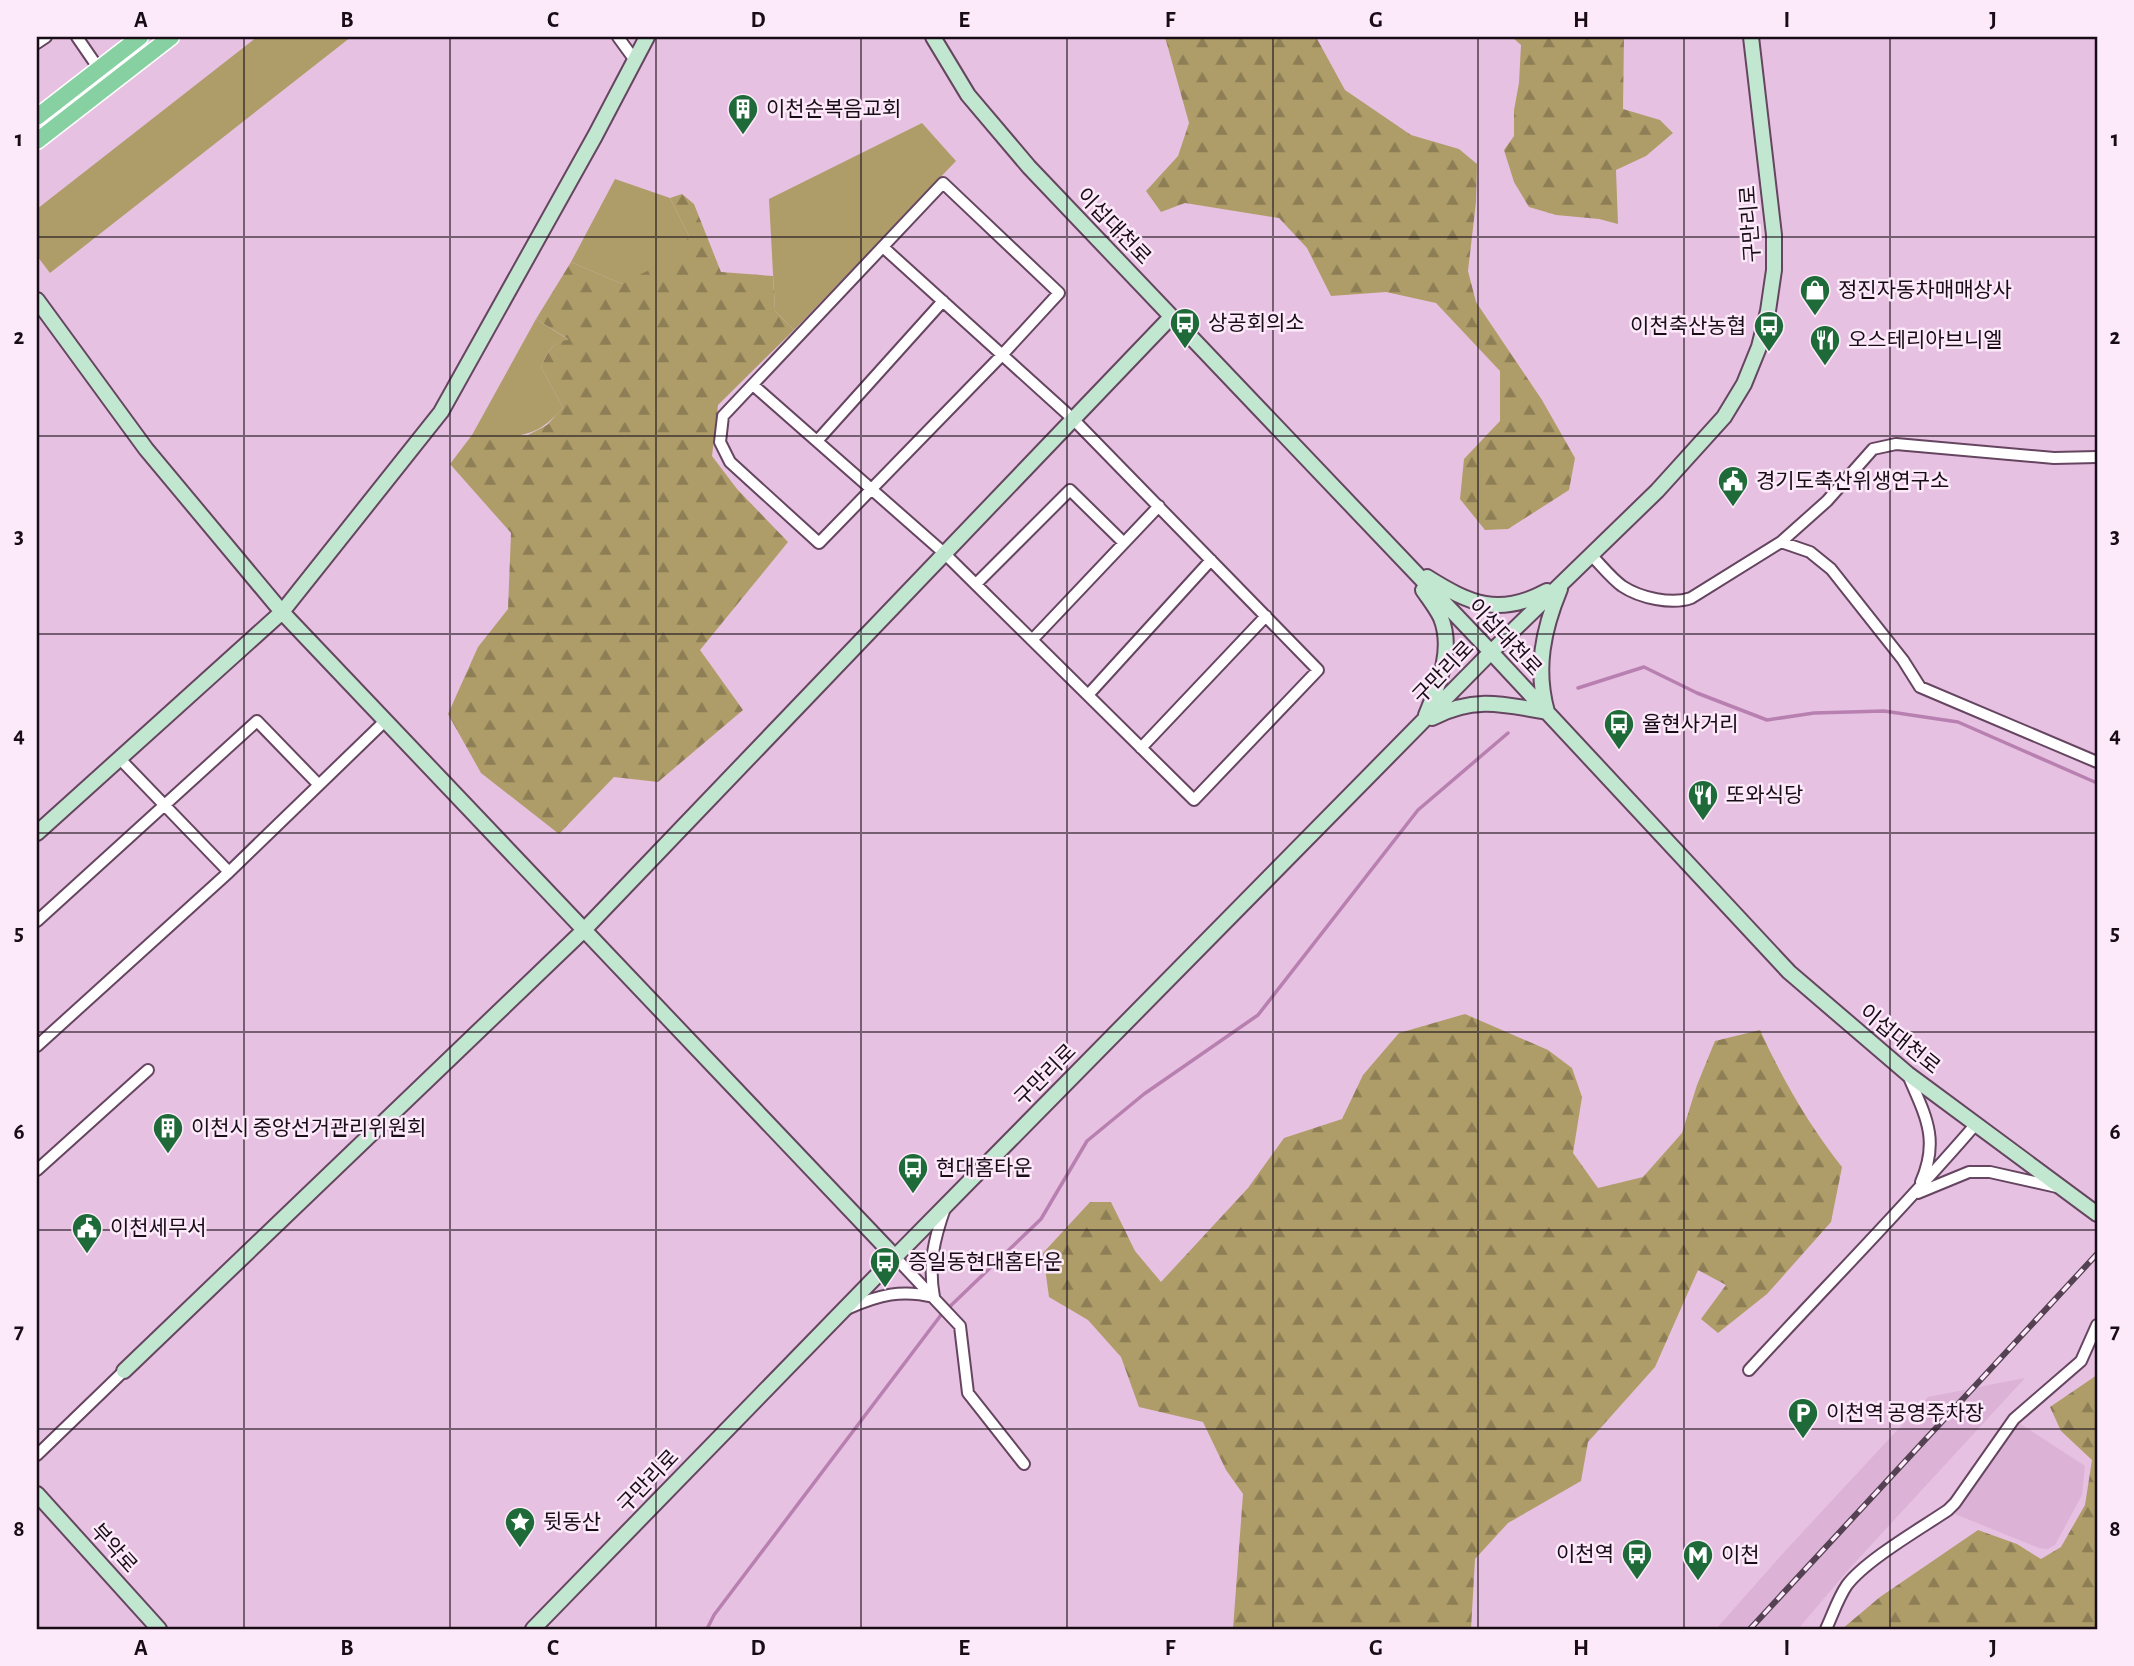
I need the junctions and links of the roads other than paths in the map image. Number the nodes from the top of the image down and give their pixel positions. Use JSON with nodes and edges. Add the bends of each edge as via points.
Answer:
{"nodes":[{"id":1,"x":46,"y":37,"type":"edge"},
{"id":2,"x":77,"y":37,"type":"edge"},
{"id":3,"x":141,"y":37,"type":"edge"},
{"id":4,"x":171,"y":37,"type":"edge"},
{"id":5,"x":618,"y":37,"type":"edge"},
{"id":6,"x":647,"y":37,"type":"edge"},
{"id":7,"x":933,"y":37,"type":"edge"},
{"id":8,"x":1751,"y":37,"type":"edge"},
{"id":9,"x":37,"y":43,"type":"edge"},
{"id":10,"x":634,"y":59,"type":"junction"},
{"id":11,"x":99,"y":69,"type":"junction"},
{"id":12,"x":37,"y":117,"type":"edge"},
{"id":13,"x":37,"y":141,"type":"edge"},
{"id":14,"x":884,"y":247,"type":"junction"},
{"id":15,"x":37,"y":300,"type":"edge"},
{"id":16,"x":943,"y":301,"type":"junction"},
{"id":17,"x":1171,"y":317,"type":"junction"},
{"id":18,"x":1002,"y":355,"type":"junction"},
{"id":19,"x":753,"y":385,"type":"junction"},
{"id":20,"x":1073,"y":419,"type":"junction"},
{"id":21,"x":817,"y":441,"type":"junction"},
{"id":22,"x":2097,"y":457,"type":"edge"},
{"id":23,"x":872,"y":490,"type":"junction"},
{"id":24,"x":1158,"y":506,"type":"junction"},
{"id":25,"x":1781,"y":542,"type":"junction"},
{"id":26,"x":1124,"y":543,"type":"junction"},
{"id":27,"x":944,"y":553,"type":"junction"},
{"id":28,"x":1591,"y":555,"type":"junction"},
{"id":29,"x":1211,"y":560,"type":"junction"},
{"id":30,"x":1408,"y":565,"type":"junction"},
{"id":31,"x":1564,"y":582,"type":"junction"},
{"id":32,"x":976,"y":584,"type":"junction"},
{"id":33,"x":282,"y":612,"type":"junction"},
{"id":34,"x":1266,"y":616,"type":"junction"},
{"id":35,"x":1032,"y":640,"type":"junction"},
{"id":36,"x":1491,"y":652,"type":"junction"},
{"id":37,"x":1088,"y":695,"type":"junction"},
{"id":38,"x":1547,"y":712,"type":"junction"},
{"id":39,"x":385,"y":721,"type":"junction"},
{"id":40,"x":1422,"y":724,"type":"junction"},
{"id":41,"x":1142,"y":748,"type":"junction"},
{"id":42,"x":119,"y":758,"type":"junction"},
{"id":43,"x":2097,"y":762,"type":"edge"},
{"id":44,"x":319,"y":785,"type":"junction"},
{"id":45,"x":165,"y":805,"type":"junction"},
{"id":46,"x":37,"y":833,"type":"edge"},
{"id":47,"x":229,"y":872,"type":"junction"},
{"id":48,"x":37,"y":921,"type":"edge"},
{"id":49,"x":584,"y":930,"type":"junction"},
{"id":50,"x":39,"y":1040,"type":"edge"},
{"id":51,"x":148,"y":1070,"type":"dead end"},
{"id":52,"x":1908,"y":1074,"type":"junction"},
{"id":53,"x":1975,"y":1125,"type":"junction"},
{"id":54,"x":37,"y":1170,"type":"edge"},
{"id":55,"x":2058,"y":1187,"type":"junction"},
{"id":56,"x":1916,"y":1194,"type":"junction"},
{"id":57,"x":946,"y":1205,"type":"junction"},
{"id":58,"x":2097,"y":1214,"type":"edge"},
{"id":59,"x":895,"y":1257,"type":"junction"},
{"id":60,"x":934,"y":1297,"type":"junction"},
{"id":61,"x":843,"y":1310,"type":"junction"},
{"id":62,"x":2097,"y":1325,"type":"edge"},
{"id":63,"x":1749,"y":1370,"type":"dead end"},
{"id":64,"x":124,"y":1371,"type":"joint"},
{"id":65,"x":37,"y":1455,"type":"edge"},
{"id":66,"x":1024,"y":1464,"type":"dead end"},
{"id":67,"x":37,"y":1494,"type":"edge"},
{"id":68,"x":159,"y":1629,"type":"edge"},
{"id":69,"x":533,"y":1629,"type":"edge"},
{"id":70,"x":1826,"y":1629,"type":"edge"}],
"edges":[{"from":1,"to":9,"type":"street"},
{"from":2,"to":11,"type":"street"},
{"from":3,"to":11,"type":"main road"},
{"from":4,"to":13,"type":"main road"},
{"from":5,"to":10,"type":"street"},
{"from":6,"to":10,"type":"street"},
{"from":7,"to":17,"type":"street","name":"이섭대천로","via":[[996,131]]},
{"from":8,"to":28,"type":"street","name":"구만리로","via":[[1774,235],[1773,289],[1759,347],[1724,417]]},
{"from":10,"to":33,"type":"street","via":[[441,412]]},
{"from":11,"to":12,"type":"main road"},
{"from":14,"to":16,"type":"street"},
{"from":14,"to":18,"type":"street","via":[[943,183],[1059,293]]},
{"from":14,"to":19,"type":"street"},
{"from":15,"to":33,"type":"street","via":[[146,449]]},
{"from":16,"to":18,"type":"street"},
{"from":16,"to":21,"type":"street"},
{"from":17,"to":20,"type":"street"},
{"from":17,"to":30,"type":"street","name":"이섭대천로"},
{"from":18,"to":20,"type":"street"},
{"from":18,"to":23,"type":"street"},
{"from":19,"to":21,"type":"street"},
{"from":19,"to":23,"type":"street","via":[[723,416],[720,442],[730,462],[819,543]]},
{"from":20,"to":24,"type":"street"},
{"from":20,"to":27,"type":"street"},
{"from":21,"to":23,"type":"street"},
{"from":22,"to":25,"type":"street","via":[[1881,446],[1868,453],[1827,501]]},
{"from":23,"to":27,"type":"street"},
{"from":24,"to":26,"type":"street"},
{"from":24,"to":29,"type":"street"},
{"from":25,"to":28,"type":"street","via":[[1681,602],[1627,590]]},
{"from":25,"to":43,"type":"street","via":[[1810,552],[1831,569],[1920,687]]},
{"from":26,"to":32,"type":"street","via":[[1070,490]]},
{"from":26,"to":35,"type":"street"},
{"from":27,"to":32,"type":"street"},
{"from":27,"to":49,"type":"street"},
{"from":28,"to":31,"type":"street","name":"구만리로"},
{"from":29,"to":34,"type":"street"},
{"from":29,"to":37,"type":"street"},
{"from":30,"to":31,"type":"street","via":[[1459,597],[1486,605],[1531,599]]},
{"from":30,"to":36,"type":"street","name":"이섭대천로"},
{"from":30,"to":40,"type":"street","via":[[1440,618],[1445,639],[1445,660]]},
{"from":31,"to":36,"type":"street","name":"구만리로"},
{"from":31,"to":38,"type":"street","via":[[1549,615],[1543,644],[1540,669]]},
{"from":32,"to":35,"type":"street"},
{"from":33,"to":39,"type":"street"},
{"from":33,"to":42,"type":"street"},
{"from":34,"to":41,"type":"street"},
{"from":34,"to":41,"type":"street","via":[[1318,670],[1194,800]]},
{"from":35,"to":37,"type":"street"},
{"from":36,"to":38,"type":"street","name":"이섭대천로"},
{"from":36,"to":40,"type":"street","name":"구만리로"},
{"from":37,"to":41,"type":"street"},
{"from":38,"to":40,"type":"street","via":[[1474,704],[1452,708]]},
{"from":38,"to":52,"type":"street","name":"이섭대천로","via":[[1789,972]]},
{"from":39,"to":44,"type":"street"},
{"from":39,"to":49,"type":"street"},
{"from":40,"to":57,"type":"street","name":"구만리로"},
{"from":42,"to":45,"type":"street"},
{"from":42,"to":46,"type":"street"},
{"from":44,"to":45,"type":"street","via":[[257,721]]},
{"from":44,"to":47,"type":"street"},
{"from":45,"to":47,"type":"street"},
{"from":45,"to":48,"type":"street"},
{"from":47,"to":50,"type":"street"},
{"from":49,"to":59,"type":"street"},
{"from":49,"to":64,"type":"street"},
{"from":51,"to":54,"type":"street"},
{"from":52,"to":53,"type":"street","name":"이섭대천로"},
{"from":52,"to":56,"type":"street","via":[[1931,1134],[1929,1163]]},
{"from":53,"to":55,"type":"street","name":"이섭대천로"},
{"from":53,"to":56,"type":"street"},
{"from":55,"to":56,"type":"street","via":[[1969,1172]]},
{"from":55,"to":58,"type":"street","name":"이섭대천로"},
{"from":56,"to":63,"type":"street"},
{"from":57,"to":59,"type":"street","name":"구만리로"},
{"from":57,"to":60,"type":"street","via":[[931,1257]]},
{"from":59,"to":60,"type":"street"},
{"from":59,"to":61,"type":"street","name":"구만리로"},
{"from":60,"to":61,"type":"street","via":[[916,1293],[875,1296]]},
{"from":60,"to":66,"type":"street","via":[[960,1326],[968,1393]]},
{"from":61,"to":69,"type":"street","name":"구만리로"},
{"from":62,"to":70,"type":"street","via":[[2081,1361],[2014,1419],[1948,1510],[1849,1583]]},
{"from":64,"to":65,"type":"street"},
{"from":67,"to":68,"type":"street","name":"부악로"}]}
